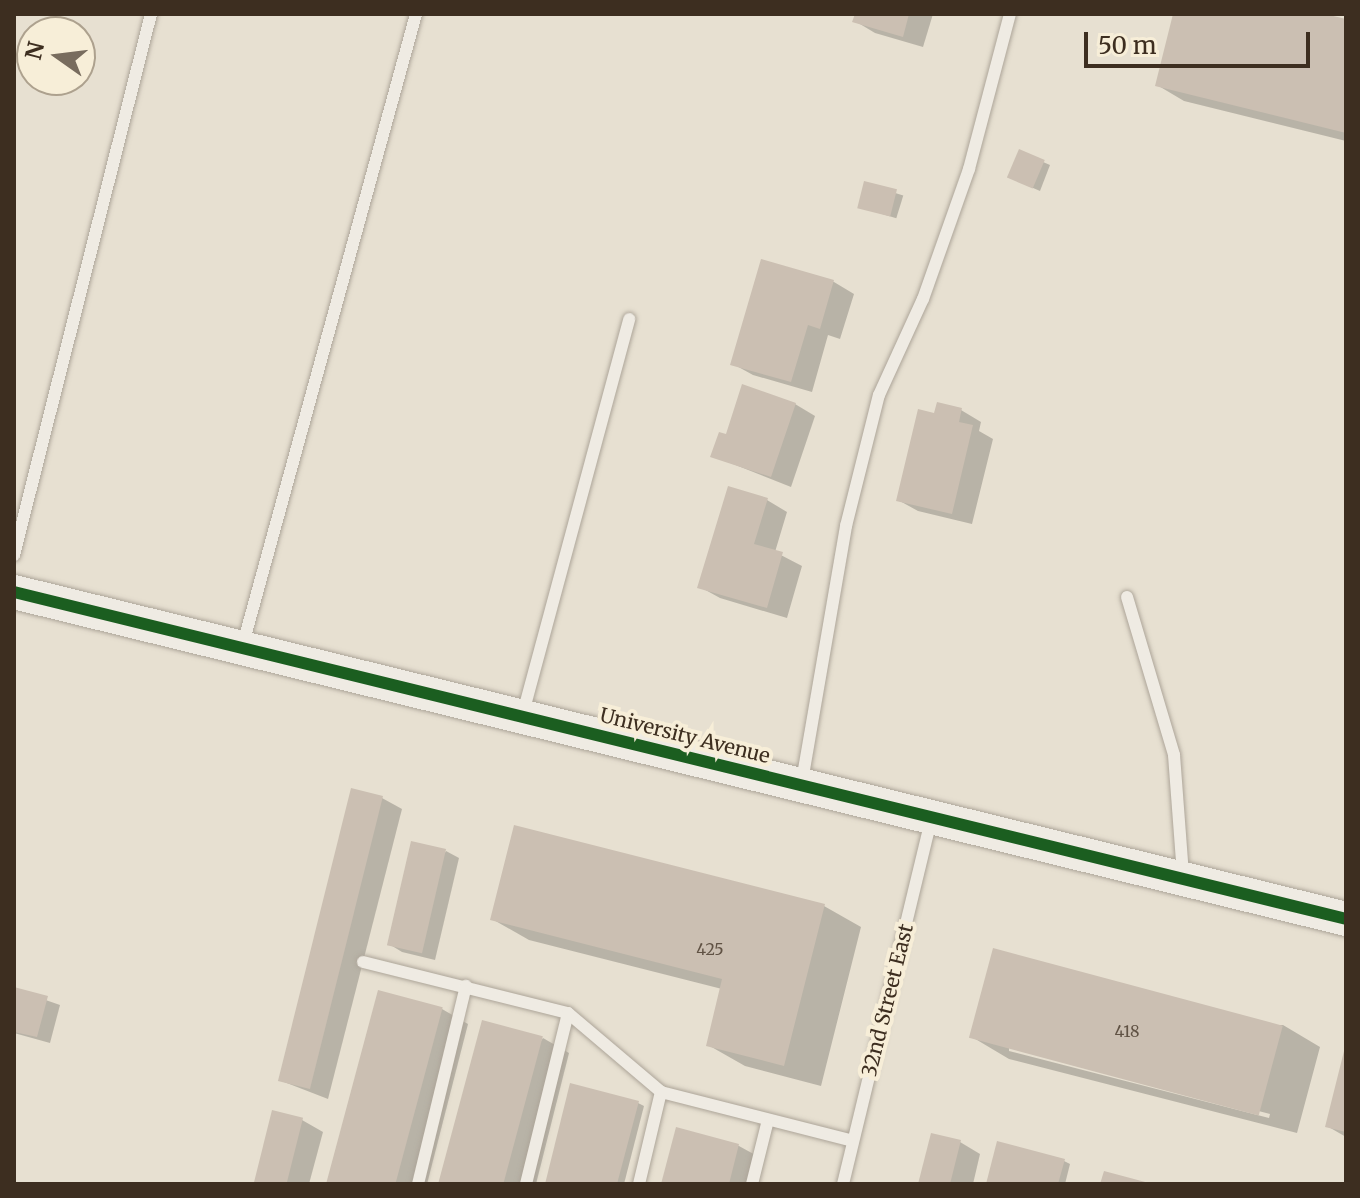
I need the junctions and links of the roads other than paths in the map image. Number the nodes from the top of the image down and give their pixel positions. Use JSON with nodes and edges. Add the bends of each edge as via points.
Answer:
{"nodes":[{"id":1,"x":151,"y":14,"type":"edge"},
{"id":2,"x":416,"y":14,"type":"edge"},
{"id":3,"x":1010,"y":14,"type":"edge"},
{"id":4,"x":629,"y":319,"type":"dead end"},
{"id":5,"x":14,"y":555,"type":"edge"},
{"id":6,"x":14,"y":592,"type":"edge"},
{"id":7,"x":1127,"y":597,"type":"dead end"},
{"id":8,"x":242,"y":647,"type":"junction"},
{"id":9,"x":522,"y":716,"type":"junction"},
{"id":10,"x":801,"y":785,"type":"junction"},
{"id":11,"x":932,"y":817,"type":"junction"},
{"id":12,"x":1183,"y":878,"type":"junction"},
{"id":13,"x":1346,"y":919,"type":"edge"},
{"id":14,"x":363,"y":962,"type":"dead end"},
{"id":15,"x":466,"y":986,"type":"junction"},
{"id":16,"x":568,"y":1013,"type":"junction"},
{"id":17,"x":661,"y":1092,"type":"junction"},
{"id":18,"x":768,"y":1120,"type":"junction"},
{"id":19,"x":853,"y":1141,"type":"junction"},
{"id":20,"x":418,"y":1184,"type":"edge"},
{"id":21,"x":526,"y":1184,"type":"edge"},
{"id":22,"x":639,"y":1184,"type":"edge"},
{"id":23,"x":752,"y":1184,"type":"edge"},
{"id":24,"x":843,"y":1184,"type":"edge"}],
"edges":[{"from":1,"to":5,"type":"lane"},
{"from":2,"to":8,"type":"lane"},
{"from":3,"to":10,"type":"lane","via":[[969,169],[923,299],[879,395],[846,526]]},
{"from":4,"to":9,"type":"lane"},
{"from":6,"to":8,"type":"street","name":"University Avenue"},
{"from":7,"to":12,"type":"lane","via":[[1174,755]]},
{"from":8,"to":9,"type":"street","name":"University Avenue"},
{"from":9,"to":10,"type":"street","name":"University Avenue"},
{"from":10,"to":11,"type":"street","name":"University Avenue"},
{"from":11,"to":12,"type":"street","name":"University Avenue"},
{"from":11,"to":19,"type":"lane","name":"32nd Street East"},
{"from":12,"to":13,"type":"street","name":"University Avenue"},
{"from":14,"to":15,"type":"lane"},
{"from":15,"to":16,"type":"lane"},
{"from":15,"to":20,"type":"lane"},
{"from":16,"to":17,"type":"lane"},
{"from":16,"to":21,"type":"lane"},
{"from":17,"to":18,"type":"lane"},
{"from":17,"to":22,"type":"lane"},
{"from":18,"to":19,"type":"lane"},
{"from":18,"to":23,"type":"lane"},
{"from":19,"to":24,"type":"lane","name":"32nd Street East"}]}
